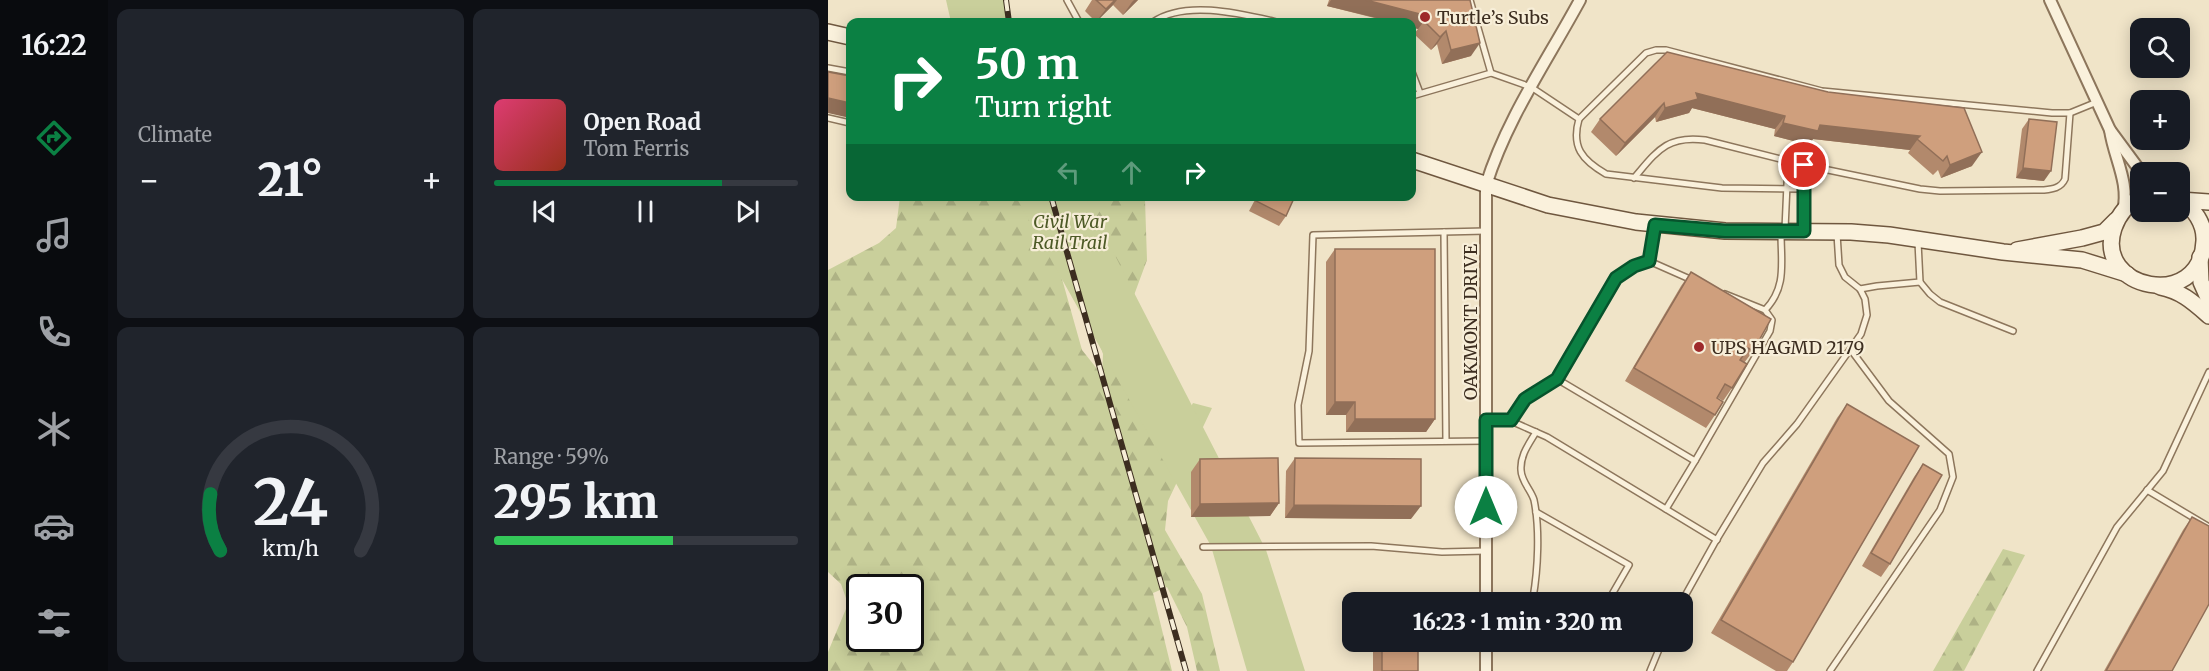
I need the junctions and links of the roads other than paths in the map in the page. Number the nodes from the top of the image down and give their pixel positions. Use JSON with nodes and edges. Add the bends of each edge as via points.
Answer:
{"nodes":[{"id":1,"x":1470,"y":0,"type":"edge"},
{"id":2,"x":1580,"y":0,"type":"edge"},
{"id":3,"x":2050,"y":0,"type":"edge"},
{"id":4,"x":1069,"y":1,"type":"edge"},
{"id":5,"x":1077,"y":18,"type":"edge"},
{"id":6,"x":1158,"y":18,"type":"edge"},
{"id":7,"x":1260,"y":18,"type":"edge"},
{"id":8,"x":828,"y":32,"type":"edge"},
{"id":9,"x":846,"y":35,"type":"edge"},
{"id":10,"x":828,"y":68,"type":"edge"},
{"id":11,"x":846,"y":71,"type":"edge"},
{"id":12,"x":1491,"y":73,"type":"junction"},
{"id":13,"x":1416,"y":82,"type":"edge"},
{"id":14,"x":1531,"y":87,"type":"junction"},
{"id":15,"x":1420,"y":93,"type":"junction"},
{"id":16,"x":1416,"y":94,"type":"edge"},
{"id":17,"x":2097,"y":102,"type":"junction"},
{"id":18,"x":2070,"y":114,"type":"junction"},
{"id":19,"x":828,"y":118,"type":"edge"},
{"id":20,"x":1579,"y":119,"type":"junction"},
{"id":21,"x":846,"y":122,"type":"edge"},
{"id":22,"x":2110,"y":130,"type":"junction"},
{"id":23,"x":1416,"y":161,"type":"edge"},
{"id":24,"x":1788,"y":162,"type":"junction"},
{"id":25,"x":2134,"y":162,"type":"edge"},
{"id":26,"x":1804,"y":165,"type":"junction"},
{"id":27,"x":1634,"y":178,"type":"junction"},
{"id":28,"x":1486,"y":185,"type":"junction"},
{"id":29,"x":1786,"y":189,"type":"junction"},
{"id":30,"x":1802,"y":189,"type":"junction"},
{"id":31,"x":2190,"y":201,"type":"edge"},
{"id":32,"x":2209,"y":202,"type":"edge"},
{"id":33,"x":2130,"y":204,"type":"edge"},
{"id":34,"x":2190,"y":208,"type":"edge"},
{"id":35,"x":2120,"y":215,"type":"junction"},
{"id":36,"x":1655,"y":225,"type":"junction"},
{"id":37,"x":1486,"y":231,"type":"junction"},
{"id":38,"x":1783,"y":231,"type":"junction"},
{"id":39,"x":1804,"y":231,"type":"junction"},
{"id":40,"x":1444,"y":232,"type":"junction"},
{"id":41,"x":1836,"y":232,"type":"junction"},
{"id":42,"x":1918,"y":238,"type":"junction"},
{"id":43,"x":2003,"y":252,"type":"junction"},
{"id":44,"x":2204,"y":253,"type":"edge"},
{"id":45,"x":1649,"y":261,"type":"junction"},
{"id":46,"x":2127,"y":274,"type":"junction"},
{"id":47,"x":1920,"y":282,"type":"junction"},
{"id":48,"x":1701,"y":284,"type":"edge"},
{"id":49,"x":2154,"y":286,"type":"junction"},
{"id":50,"x":1860,"y":290,"type":"junction"},
{"id":51,"x":1722,"y":293,"type":"edge"},
{"id":52,"x":2209,"y":300,"type":"edge"},
{"id":53,"x":1765,"y":310,"type":"junction"},
{"id":54,"x":2209,"y":316,"type":"edge"},
{"id":55,"x":2013,"y":332,"type":"dead end"},
{"id":56,"x":1851,"y":350,"type":"junction"},
{"id":57,"x":2209,"y":372,"type":"edge"},
{"id":58,"x":1557,"y":379,"type":"junction"},
{"id":59,"x":1486,"y":420,"type":"junction"},
{"id":60,"x":1511,"y":420,"type":"junction"},
{"id":61,"x":1536,"y":432,"type":"junction"},
{"id":62,"x":1446,"y":441,"type":"junction"},
{"id":63,"x":1486,"y":441,"type":"junction"},
{"id":64,"x":1695,"y":461,"type":"junction"},
{"id":65,"x":2147,"y":490,"type":"junction"},
{"id":66,"x":1666,"y":509,"type":"junction"},
{"id":67,"x":1536,"y":512,"type":"junction"},
{"id":68,"x":2209,"y":527,"type":"edge"},
{"id":69,"x":1717,"y":540,"type":"junction"},
{"id":70,"x":1203,"y":547,"type":"dead end"},
{"id":71,"x":1486,"y":551,"type":"junction"},
{"id":72,"x":1486,"y":592,"type":"edge"},
{"id":73,"x":1534,"y":592,"type":"edge"},
{"id":74,"x":1613,"y":592,"type":"edge"},
{"id":75,"x":1688,"y":592,"type":"edge"},
{"id":76,"x":1486,"y":652,"type":"edge"},
{"id":77,"x":1658,"y":652,"type":"edge"},
{"id":78,"x":1486,"y":671,"type":"edge"},
{"id":79,"x":1650,"y":671,"type":"edge"},
{"id":80,"x":1830,"y":671,"type":"edge"},
{"id":81,"x":2037,"y":671,"type":"edge"}],
"edges":[{"from":1,"to":12,"type":"lane"},
{"from":2,"to":14,"type":"street","name":"OAKMONT DRIVE"},
{"from":3,"to":17,"type":"street"},
{"from":4,"to":5,"type":"lane"},
{"from":6,"to":7,"type":"lane","via":[[1166,11],[1204,4]]},
{"from":8,"to":9,"type":"main road"},
{"from":10,"to":11,"type":"lane"},
{"from":12,"to":14,"type":"lane"},
{"from":12,"to":15,"type":"lane"},
{"from":13,"to":15,"type":"lane"},
{"from":14,"to":20,"type":"lane"},
{"from":14,"to":28,"type":"street","name":"OAKMONT DRIVE","via":[[1494,158]]},
{"from":15,"to":16,"type":"lane"},
{"from":17,"to":18,"type":"lane"},
{"from":17,"to":22,"type":"street"},
{"from":18,"to":20,"type":"lane","via":[[1822,90],[1656,50],[1646,53]]},
{"from":18,"to":26,"type":"lane","via":[[2065,179],[2055,188],[1940,191]]},
{"from":19,"to":21,"type":"lane"},
{"from":20,"to":27,"type":"lane","via":[[1575,133],[1582,155],[1606,174]]},
{"from":22,"to":25,"type":"street"},
{"from":22,"to":35,"type":"street","via":[[2125,189]]},
{"from":23,"to":28,"type":"main road"},
{"from":24,"to":26,"type":"lane"},
{"from":24,"to":27,"type":"lane","via":[[1690,138],[1657,151]]},
{"from":24,"to":29,"type":"lane"},
{"from":26,"to":30,"type":"lane"},
{"from":27,"to":29,"type":"lane","via":[[1722,188]]},
{"from":28,"to":36,"type":"main road","via":[[1558,207]]},
{"from":28,"to":37,"type":"street","name":"OAKMONT DRIVE"},
{"from":29,"to":30,"type":"lane"},
{"from":29,"to":38,"type":"lane"},
{"from":30,"to":39,"type":"lane"},
{"from":31,"to":32,"type":"main road"},
{"from":33,"to":35,"type":"main road"},
{"from":34,"to":44,"type":"main road","via":[[2201,225]]},
{"from":35,"to":43,"type":"main road","via":[[2103,232]]},
{"from":35,"to":46,"type":"main road","via":[[2112,233],[2112,248]]},
{"from":36,"to":38,"type":"main road"},
{"from":36,"to":45,"type":"lane"},
{"from":37,"to":40,"type":"lane"},
{"from":37,"to":59,"type":"street","name":"OAKMONT DRIVE"},
{"from":38,"to":39,"type":"main road"},
{"from":38,"to":53,"type":"lane","via":[[1781,286]]},
{"from":39,"to":41,"type":"main road"},
{"from":40,"to":62,"type":"lane"},
{"from":40,"to":62,"type":"lane","via":[[1313,235],[1309,351],[1298,414],[1299,443]]},
{"from":41,"to":42,"type":"main road"},
{"from":41,"to":50,"type":"lane","via":[[1839,265],[1845,277]]},
{"from":42,"to":43,"type":"main road"},
{"from":42,"to":47,"type":"lane"},
{"from":43,"to":46,"type":"main road","via":[[2082,260]]},
{"from":44,"to":49,"type":"main road","via":[[2184,279]]},
{"from":44,"to":52,"type":"main road","via":[[2201,282]]},
{"from":45,"to":48,"type":"lane"},
{"from":45,"to":58,"type":"lane","via":[[1616,278]]},
{"from":46,"to":49,"type":"main road"},
{"from":47,"to":50,"type":"lane"},
{"from":47,"to":55,"type":"lane","via":[[1940,302]]},
{"from":49,"to":54,"type":"main road","via":[[2183,294]]},
{"from":50,"to":56,"type":"lane","via":[[1867,315]]},
{"from":51,"to":53,"type":"lane"},
{"from":53,"to":64,"type":"lane","via":[[1772,320],[1770,331]]},
{"from":56,"to":69,"type":"lane","via":[[1763,463]]},
{"from":56,"to":80,"type":"lane","via":[[1889,401],[1949,454],[1953,477],[1940,510]]},
{"from":57,"to":65,"type":"lane","via":[[2163,471]]},
{"from":58,"to":60,"type":"lane","via":[[1525,399]]},
{"from":58,"to":64,"type":"lane"},
{"from":59,"to":60,"type":"lane"},
{"from":59,"to":63,"type":"street","name":"OAKMONT DRIVE"},
{"from":60,"to":61,"type":"lane"},
{"from":61,"to":66,"type":"lane"},
{"from":61,"to":67,"type":"lane","via":[[1521,457],[1521,473]]},
{"from":62,"to":63,"type":"lane"},
{"from":63,"to":71,"type":"street","name":"OAKMONT DRIVE"},
{"from":64,"to":66,"type":"lane"},
{"from":65,"to":68,"type":"lane"},
{"from":65,"to":81,"type":"lane","via":[[2117,527]]},
{"from":66,"to":69,"type":"lane"},
{"from":67,"to":73,"type":"lane","via":[[1538,570]]},
{"from":67,"to":74,"type":"lane","via":[[1629,565]]},
{"from":69,"to":75,"type":"lane"},
{"from":70,"to":71,"type":"lane","via":[[1371,546]]},
{"from":71,"to":72,"type":"street","name":"OAKMONT DRIVE"},
{"from":76,"to":78,"type":"street"},
{"from":77,"to":79,"type":"lane"}]}
